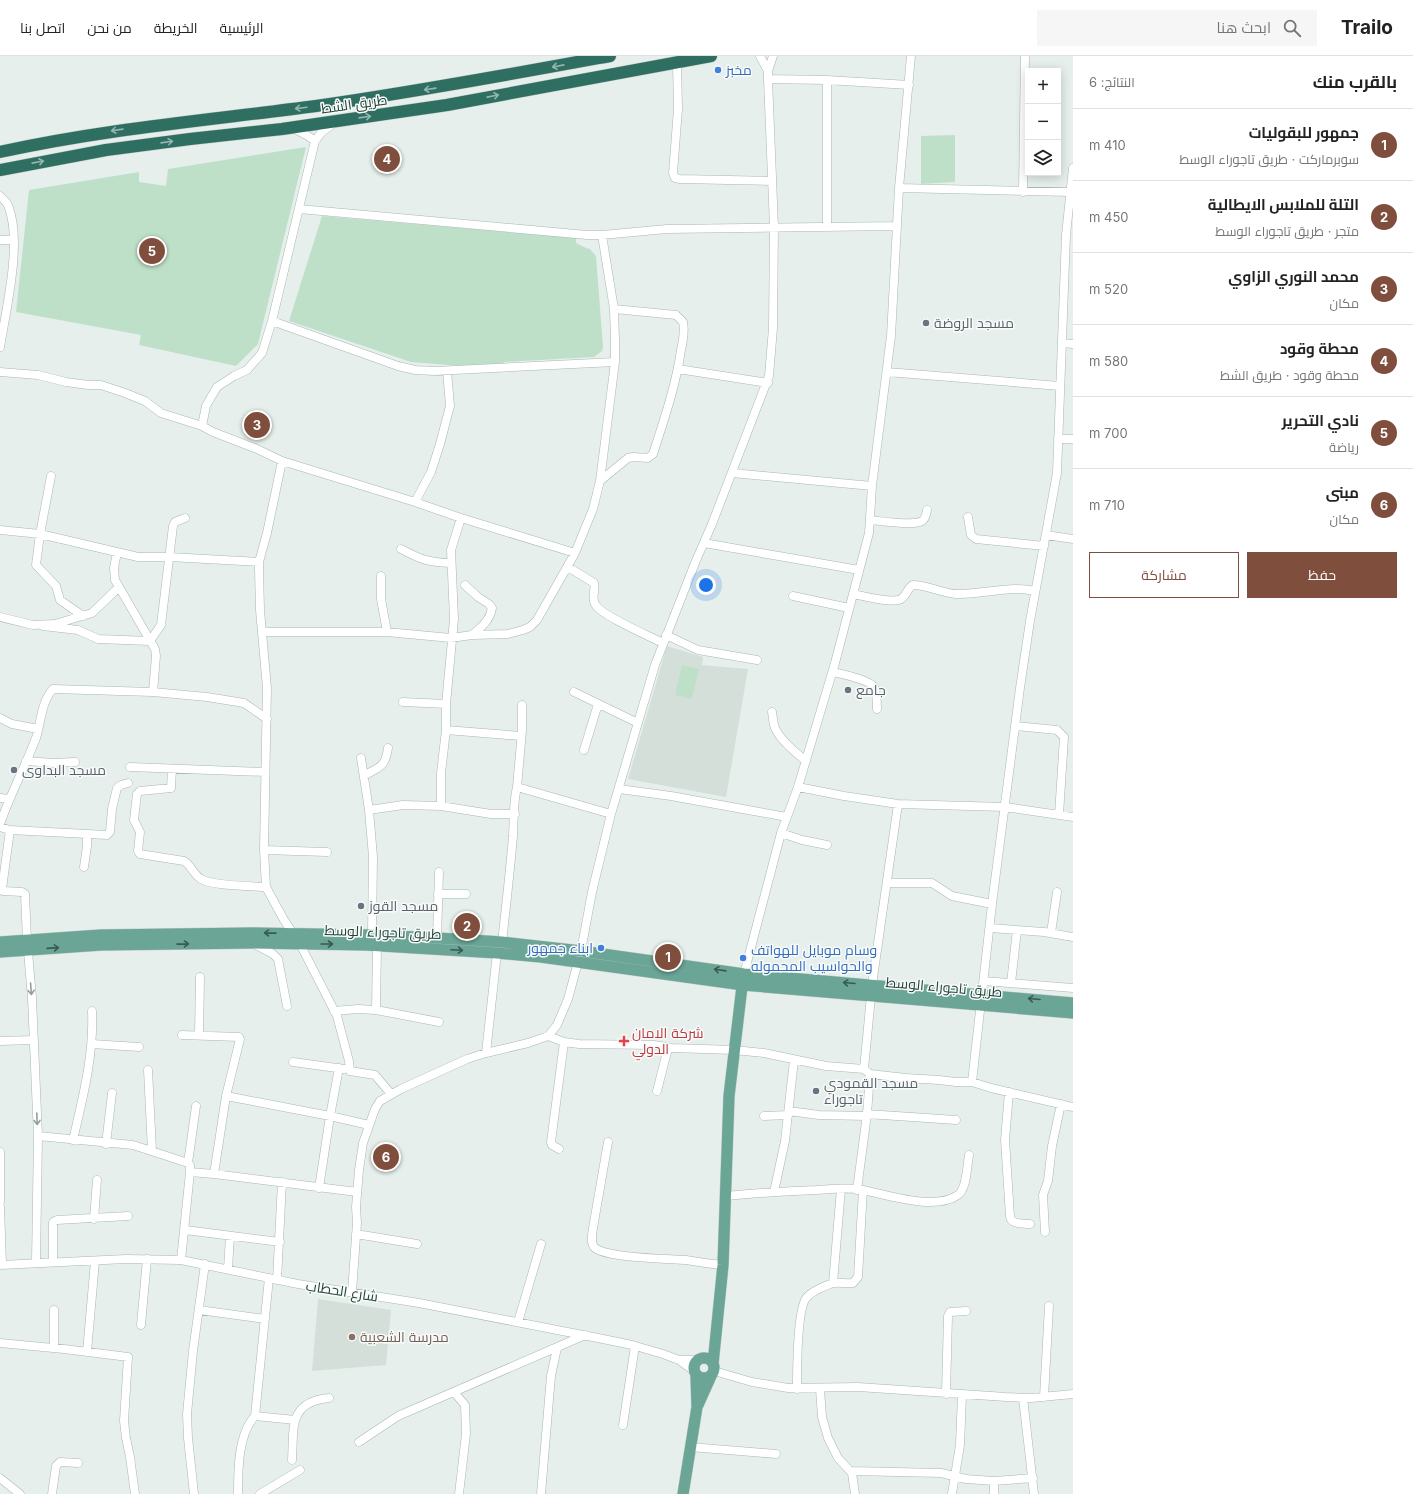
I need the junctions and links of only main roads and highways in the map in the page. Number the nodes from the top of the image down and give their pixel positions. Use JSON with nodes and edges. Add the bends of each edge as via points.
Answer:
{"nodes":[{"id":1,"x":610,"y":56,"type":"edge"},
{"id":2,"x":711,"y":56,"type":"edge"},
{"id":3,"x":0,"y":152,"type":"edge"},
{"id":4,"x":0,"y":170,"type":"edge"},
{"id":5,"x":0,"y":942,"type":"edge"},
{"id":6,"x":28,"y":945,"type":"junction"},
{"id":7,"x":0,"y":952,"type":"edge"},
{"id":8,"x":580,"y":956,"type":"junction"},
{"id":9,"x":743,"y":979,"type":"junction"},
{"id":10,"x":981,"y":1000,"type":"junction"},
{"id":11,"x":1073,"y":1003,"type":"edge"},
{"id":12,"x":1073,"y":1013,"type":"edge"},
{"id":13,"x":715,"y":1334,"type":"junction"},
{"id":14,"x":700,"y":1359,"type":"junction"},
{"id":15,"x":712,"y":1370,"type":"junction"},
{"id":16,"x":695,"y":1373,"type":"junction"},
{"id":17,"x":697,"y":1407,"type":"junction"},
{"id":18,"x":683,"y":1494,"type":"edge"}],
"edges":[{"from":1,"to":3,"type":"highway","name":"طريق الشط","one_way":true,"via":[[436,88],[315,106],[102,132]]},
{"from":4,"to":2,"type":"highway","name":"طريق الشط","one_way":true,"via":[[106,150],[293,128],[447,105]]},
{"from":5,"to":6,"type":"main road"},
{"from":6,"to":7,"type":"main road","name":"طريق تاجوراء الوسط"},
{"from":6,"to":8,"type":"main road","name":"طريق تاجوراء الوسط","one_way":true,"via":[[252,943]]},
{"from":8,"to":6,"type":"main road","one_way":true,"via":[[502,942],[372,935],[101,935]]},
{"from":8,"to":9,"type":"main road","name":"طريق تاجوراء الوسط"},
{"from":9,"to":10,"type":"main road","name":"طريق تاجوراء الوسط"},
{"from":9,"to":13,"type":"main road","via":[[729,1096],[723,1265]]},
{"from":11,"to":10,"type":"main road","one_way":true},
{"from":10,"to":12,"type":"main road","name":"طريق تاجوراء الوسط"},
{"from":13,"to":14,"type":"main road"},
{"from":13,"to":15,"type":"main road"},
{"from":14,"to":15,"type":"main road","via":[[709,1360]]},
{"from":14,"to":16,"type":"main road","via":[[695,1364]]},
{"from":15,"to":16,"type":"main road","via":[[703,1378]]},
{"from":15,"to":17,"type":"main road"},
{"from":16,"to":17,"type":"main road"},
{"from":17,"to":18,"type":"main road"}]}
